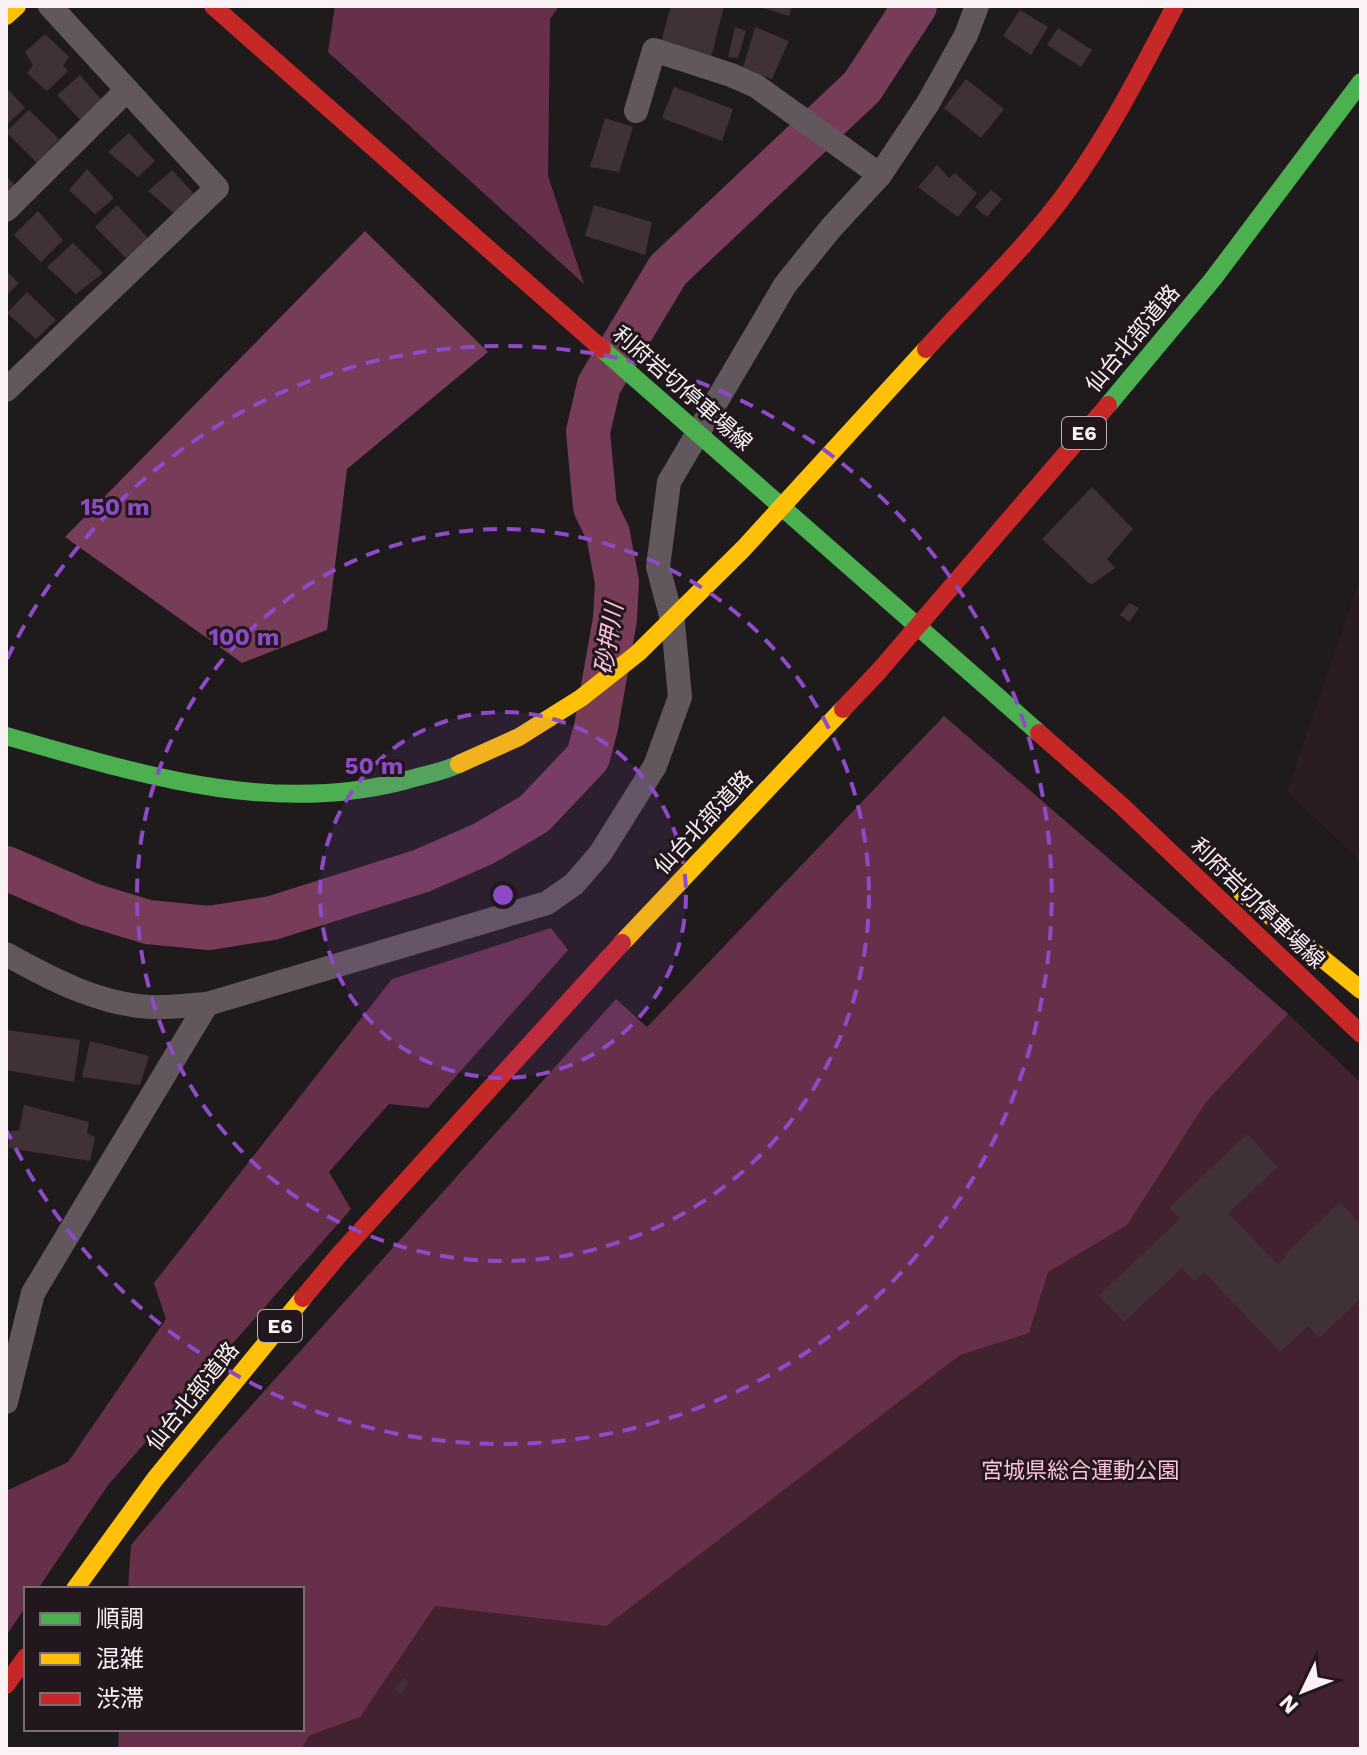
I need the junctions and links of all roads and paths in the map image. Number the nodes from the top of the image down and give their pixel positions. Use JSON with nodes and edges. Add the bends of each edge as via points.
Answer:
{"nodes":[{"id":1,"x":17,"y":6,"type":"edge"},
{"id":2,"x":50,"y":6,"type":"edge"},
{"id":3,"x":213,"y":6,"type":"edge"},
{"id":4,"x":977,"y":6,"type":"edge"},
{"id":5,"x":1175,"y":6,"type":"edge"},
{"id":6,"x":6,"y":16,"type":"edge"},
{"id":7,"x":1361,"y":82,"type":"edge"},
{"id":8,"x":127,"y":90,"type":"junction"},
{"id":9,"x":636,"y":111,"type":"dead end"},
{"id":10,"x":880,"y":175,"type":"junction"},
{"id":11,"x":6,"y":210,"type":"edge"},
{"id":12,"x":6,"y":390,"type":"edge"},
{"id":13,"x":673,"y":623,"type":"junction"},
{"id":14,"x":6,"y":736,"type":"edge"},
{"id":15,"x":1122,"y":806,"type":"junction"},
{"id":16,"x":6,"y":954,"type":"edge"},
{"id":17,"x":1361,"y":990,"type":"edge"},
{"id":18,"x":207,"y":1004,"type":"junction"},
{"id":19,"x":1361,"y":1034,"type":"edge"},
{"id":20,"x":6,"y":1402,"type":"edge"},
{"id":21,"x":76,"y":1587,"type":"edge"},
{"id":22,"x":24,"y":1660,"type":"edge"},
{"id":23,"x":6,"y":1685,"type":"edge"}],
"edges":[{"from":1,"to":6,"type":"main road"},
{"from":2,"to":8,"type":"street"},
{"from":3,"to":15,"type":"main road","name":"利府岩切停車場線"},
{"from":4,"to":10,"type":"street","via":[[928,103]]},
{"from":5,"to":13,"type":"main road","via":[[1115,118],[1050,214]]},
{"from":7,"to":21,"type":"main road","name":"仙台北部道路","number":"E6","via":[[1213,279],[1062,459],[879,671],[625,939],[338,1256],[155,1479]]},
{"from":8,"to":11,"type":"street"},
{"from":8,"to":12,"type":"street","via":[[217,188]]},
{"from":9,"to":10,"type":"street","via":[[654,50],[756,86]]},
{"from":10,"to":13,"type":"street","via":[[785,285],[669,482],[658,567]]},
{"from":13,"to":14,"type":"main road","via":[[571,707],[502,748],[423,777],[370,788],[297,797],[247,795],[191,786]]},
{"from":13,"to":18,"type":"street","via":[[680,697],[655,766],[600,854],[574,884],[547,903]]},
{"from":15,"to":17,"type":"main road","name":"利府岩切停車場線","via":[[1200,859]]},
{"from":15,"to":19,"type":"main road","name":"利府岩切停車場線"},
{"from":16,"to":18,"type":"street","via":[[45,976],[105,998],[149,1007]]},
{"from":18,"to":20,"type":"street","via":[[33,1293]]},
{"from":22,"to":23,"type":"main road"}]}
